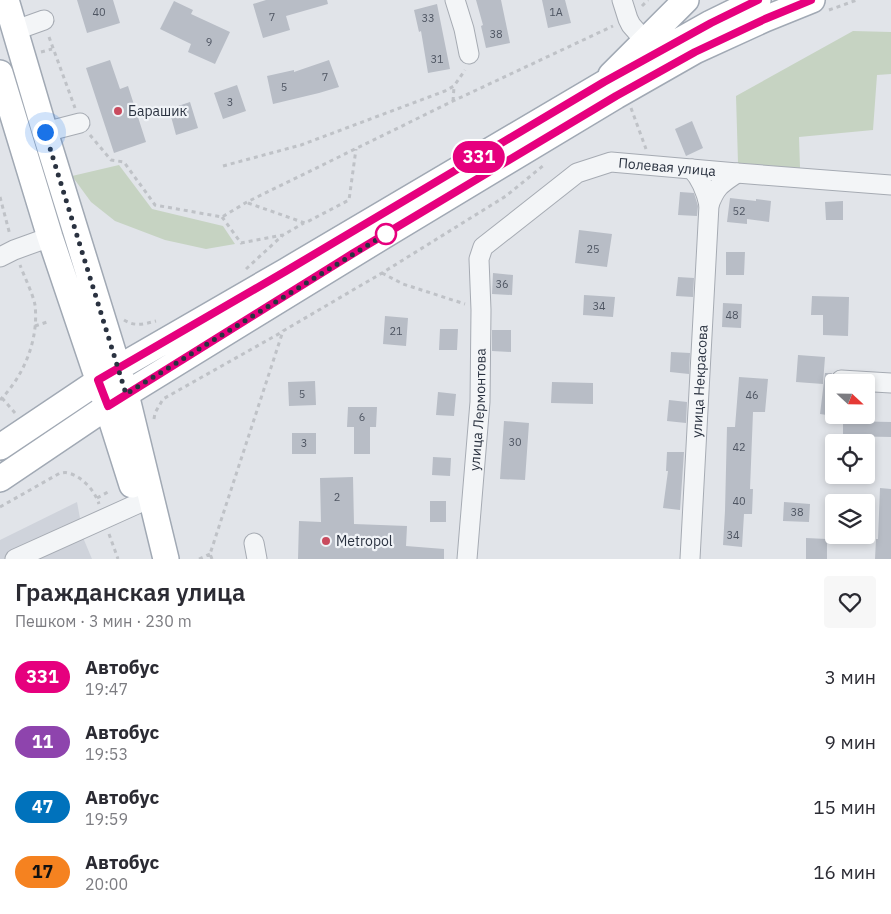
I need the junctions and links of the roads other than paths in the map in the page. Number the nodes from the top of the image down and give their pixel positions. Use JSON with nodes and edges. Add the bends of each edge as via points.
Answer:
{"nodes":[{"id":1,"x":6,"y":0,"type":"edge"},
{"id":2,"x":455,"y":0,"type":"edge"},
{"id":3,"x":622,"y":0,"type":"edge"},
{"id":4,"x":686,"y":0,"type":"edge"},
{"id":5,"x":758,"y":0,"type":"edge"},
{"id":6,"x":812,"y":0,"type":"edge"},
{"id":7,"x":44,"y":20,"type":"road end"},
{"id":8,"x":16,"y":30,"type":"junction"},
{"id":9,"x":644,"y":41,"type":"junction"},
{"id":10,"x":469,"y":54,"type":"dead end"},
{"id":11,"x":0,"y":73,"type":"edge"},
{"id":12,"x":604,"y":82,"type":"junction"},
{"id":13,"x":80,"y":123,"type":"road end"},
{"id":14,"x":45,"y":132,"type":"junction"},
{"id":15,"x":692,"y":169,"type":"junction"},
{"id":16,"x":737,"y":173,"type":"junction"},
{"id":17,"x":891,"y":185,"type":"edge"},
{"id":18,"x":710,"y":205,"type":"junction"},
{"id":19,"x":50,"y":237,"type":"junction"},
{"id":20,"x":7,"y":254,"type":"edge"},
{"id":21,"x":479,"y":259,"type":"joint"},
{"id":22,"x":108,"y":374,"type":"junction"},
{"id":23,"x":875,"y":382,"type":"edge"},
{"id":24,"x":891,"y":383,"type":"edge"},
{"id":25,"x":117,"y":400,"type":"junction"},
{"id":26,"x":0,"y":447,"type":"edge"},
{"id":27,"x":0,"y":479,"type":"edge"},
{"id":28,"x":137,"y":504,"type":"junction"},
{"id":29,"x":15,"y":559,"type":"edge"},
{"id":30,"x":151,"y":559,"type":"edge"},
{"id":31,"x":166,"y":559,"type":"edge"},
{"id":32,"x":467,"y":559,"type":"edge"},
{"id":33,"x":690,"y":559,"type":"edge"}],
"edges":[{"from":1,"to":8,"type":"main road"},
{"from":2,"to":10,"type":"street"},
{"from":3,"to":9,"type":"street","via":[[631,25]]},
{"from":4,"to":9,"type":"main road"},
{"from":5,"to":12,"type":"main road"},
{"from":6,"to":25,"type":"main road","via":[[695,52],[616,96]]},
{"from":7,"to":8,"type":"street"},
{"from":8,"to":14,"type":"main road"},
{"from":9,"to":12,"type":"main road"},
{"from":11,"to":19,"type":"main road"},
{"from":12,"to":22,"type":"main road"},
{"from":13,"to":14,"type":"street"},
{"from":14,"to":22,"type":"main road"},
{"from":15,"to":16,"type":"street","name":"Полевая улица"},
{"from":15,"to":18,"type":"street","name":"улица Некрасова","via":[[706,190]]},
{"from":15,"to":21,"type":"street","name":"Полевая улица","via":[[612,162],[576,173],[483,247]]},
{"from":16,"to":17,"type":"street","name":"Полевая улица"},
{"from":16,"to":18,"type":"street","name":"улица Некрасова","via":[[714,192]]},
{"from":18,"to":33,"type":"street","name":"улица Некрасова"},
{"from":19,"to":20,"type":"street"},
{"from":19,"to":22,"type":"main road"},
{"from":21,"to":32,"type":"street","name":"улица Лермонтова","via":[[482,310],[480,402]]},
{"from":22,"to":25,"type":"main road"},
{"from":22,"to":26,"type":"main road"},
{"from":23,"to":24,"type":"street"},
{"from":25,"to":27,"type":"main road"},
{"from":25,"to":28,"type":"main road"},
{"from":25,"to":31,"type":"main road"},
{"from":28,"to":29,"type":"street"},
{"from":28,"to":30,"type":"main road"}]}
